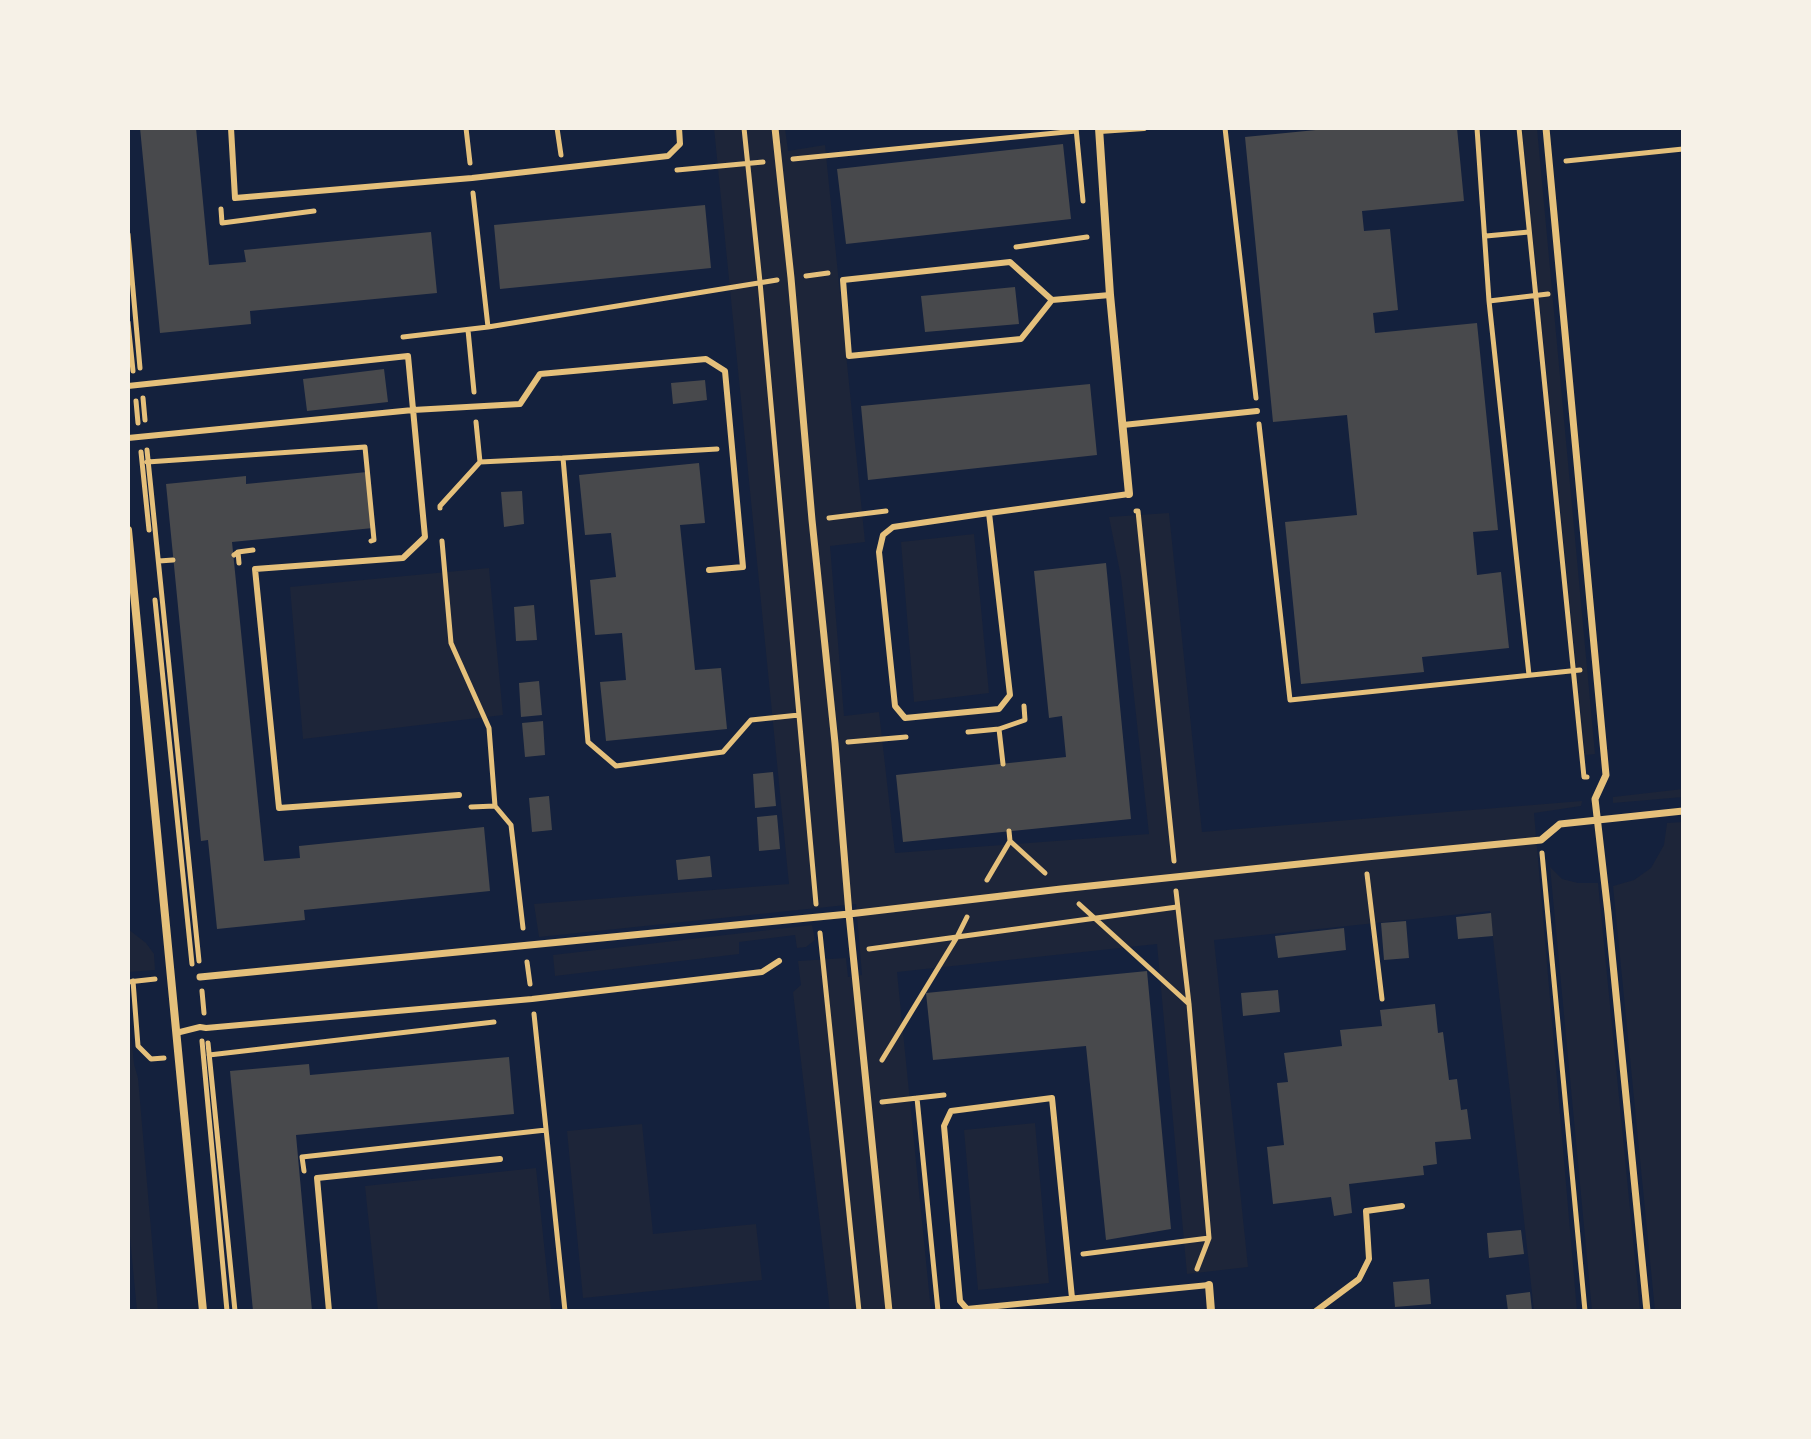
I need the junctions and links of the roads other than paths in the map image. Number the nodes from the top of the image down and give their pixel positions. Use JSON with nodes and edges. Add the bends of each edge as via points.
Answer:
{"nodes":[{"id":1,"x":231,"y":128,"type":"edge"},
{"id":2,"x":679,"y":128,"type":"edge"},
{"id":3,"x":775,"y":128,"type":"edge"},
{"id":4,"x":1144,"y":128,"type":"edge"},
{"id":5,"x":1546,"y":128,"type":"edge"},
{"id":6,"x":1100,"y":130,"type":"edge"},
{"id":7,"x":1110,"y":295,"type":"junction"},
{"id":8,"x":1052,"y":300,"type":"junction"},
{"id":9,"x":135,"y":385,"type":"edge"},
{"id":10,"x":413,"y":410,"type":"junction"},
{"id":11,"x":1257,"y":411,"type":"dead end"},
{"id":12,"x":1123,"y":425,"type":"junction"},
{"id":13,"x":128,"y":438,"type":"edge"},
{"id":14,"x":1129,"y":494,"type":"joint"},
{"id":15,"x":989,"y":513,"type":"junction"},
{"id":16,"x":128,"y":530,"type":"edge"},
{"id":17,"x":709,"y":570,"type":"dead end"},
{"id":18,"x":459,"y":795,"type":"dead end"},
{"id":19,"x":1683,"y":811,"type":"edge"},
{"id":20,"x":1598,"y":819,"type":"junction"},
{"id":21,"x":849,"y":914,"type":"junction"},
{"id":22,"x":779,"y":961,"type":"dead end"},
{"id":23,"x":197,"y":977,"type":"road end"},
{"id":24,"x":176,"y":1033,"type":"junction"},
{"id":25,"x":500,"y":1159,"type":"dead end"},
{"id":26,"x":1402,"y":1206,"type":"dead end"},
{"id":27,"x":1209,"y":1285,"type":"joint"},
{"id":28,"x":1072,"y":1298,"type":"junction"},
{"id":29,"x":203,"y":1311,"type":"edge"},
{"id":30,"x":329,"y":1311,"type":"edge"},
{"id":31,"x":889,"y":1311,"type":"edge"},
{"id":32,"x":1211,"y":1311,"type":"edge"},
{"id":33,"x":1316,"y":1311,"type":"edge"},
{"id":34,"x":1647,"y":1311,"type":"edge"}],
"edges":[{"from":1,"to":2,"type":"lane","via":[[235,198],[668,156],[680,144]]},
{"from":3,"to":21,"type":"street"},
{"from":4,"to":6,"type":"lane"},
{"from":5,"to":20,"type":"street","via":[[1606,775],[1595,799]]},
{"from":6,"to":7,"type":"street"},
{"from":7,"to":8,"type":"lane"},
{"from":7,"to":12,"type":"street"},
{"from":8,"to":8,"type":"lane","via":[[1021,339],[849,356],[843,280],[1010,262]]},
{"from":9,"to":10,"type":"lane","via":[[408,356]]},
{"from":10,"to":13,"type":"lane"},
{"from":10,"to":17,"type":"lane","via":[[520,404],[540,374],[706,359],[725,371],[743,567]]},
{"from":10,"to":18,"type":"lane","via":[[425,537],[403,558],[255,569],[279,808]]},
{"from":11,"to":12,"type":"lane"},
{"from":12,"to":14,"type":"street"},
{"from":14,"to":15,"type":"lane"},
{"from":15,"to":15,"type":"lane","via":[[893,527],[883,535],[879,552],[895,706],[905,718],[999,709],[1010,695]]},
{"from":16,"to":24,"type":"street"},
{"from":19,"to":20,"type":"street"},
{"from":20,"to":21,"type":"street","via":[[1560,824],[1541,840]]},
{"from":20,"to":34,"type":"street"},
{"from":21,"to":23,"type":"street"},
{"from":21,"to":31,"type":"street"},
{"from":22,"to":24,"type":"lane","via":[[762,972]]},
{"from":24,"to":29,"type":"street"},
{"from":25,"to":30,"type":"lane","via":[[317,1178]]},
{"from":26,"to":33,"type":"lane","via":[[1366,1211],[1369,1259],[1359,1279]]},
{"from":27,"to":28,"type":"lane"},
{"from":27,"to":32,"type":"street"},
{"from":28,"to":28,"type":"lane","via":[[967,1309],[960,1301],[944,1126],[951,1111],[1052,1098]]}]}
